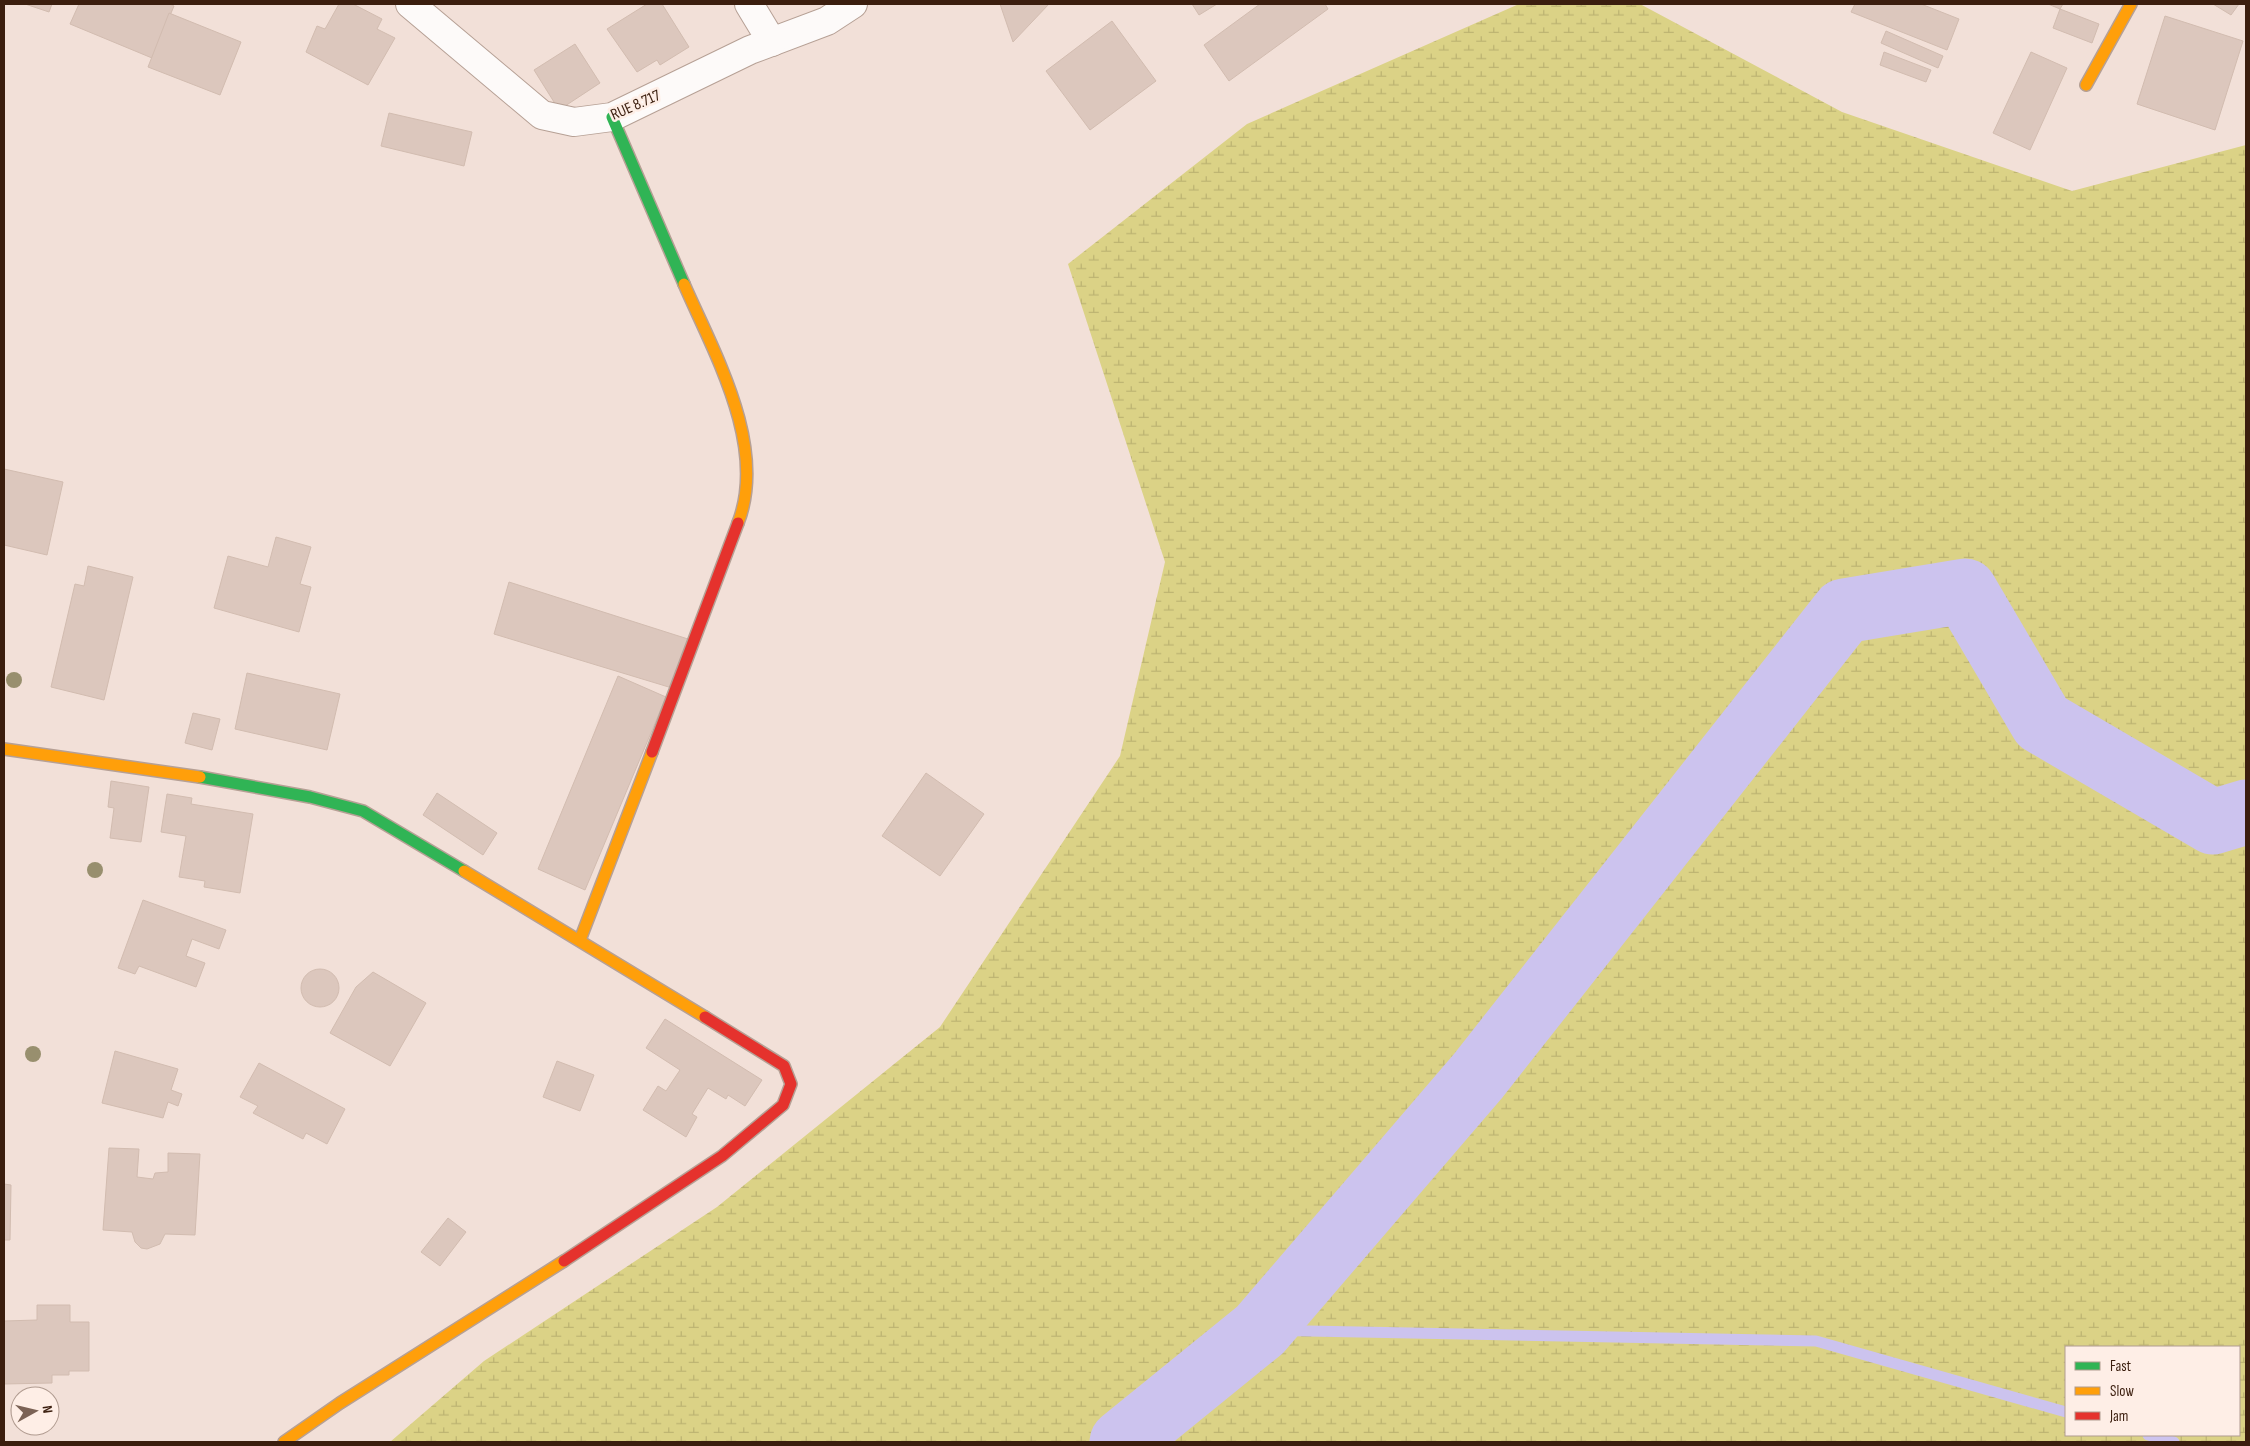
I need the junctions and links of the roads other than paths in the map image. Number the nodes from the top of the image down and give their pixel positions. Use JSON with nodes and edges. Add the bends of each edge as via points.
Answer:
{"nodes":[{"id":1,"x":410,"y":4,"type":"edge"},
{"id":2,"x":749,"y":4,"type":"edge"},
{"id":3,"x":853,"y":4,"type":"edge"},
{"id":4,"x":2131,"y":4,"type":"edge"},
{"id":5,"x":772,"y":42,"type":"junction"},
{"id":6,"x":2086,"y":85,"type":"dead end"},
{"id":7,"x":612,"y":117,"type":"junction"},
{"id":8,"x":4,"y":749,"type":"edge"},
{"id":9,"x":580,"y":940,"type":"junction"},
{"id":10,"x":284,"y":1442,"type":"edge"}],
"edges":[{"from":1,"to":7,"type":"street","name":"RUE 8.717","via":[[542,115],[574,122]]},
{"from":2,"to":5,"type":"street"},
{"from":3,"to":5,"type":"street","name":"RUE 8.717","via":[[827,20]]},
{"from":4,"to":6,"type":"street"},
{"from":5,"to":7,"type":"street","name":"RUE 8.717"},
{"from":7,"to":9,"type":"street","via":[[730,390],[744,441],[747,482],[741,516]]},
{"from":8,"to":9,"type":"street","via":[[241,783],[363,811]]},
{"from":9,"to":10,"type":"street","via":[[784,1066],[791,1084],[784,1105],[722,1156]]}]}
